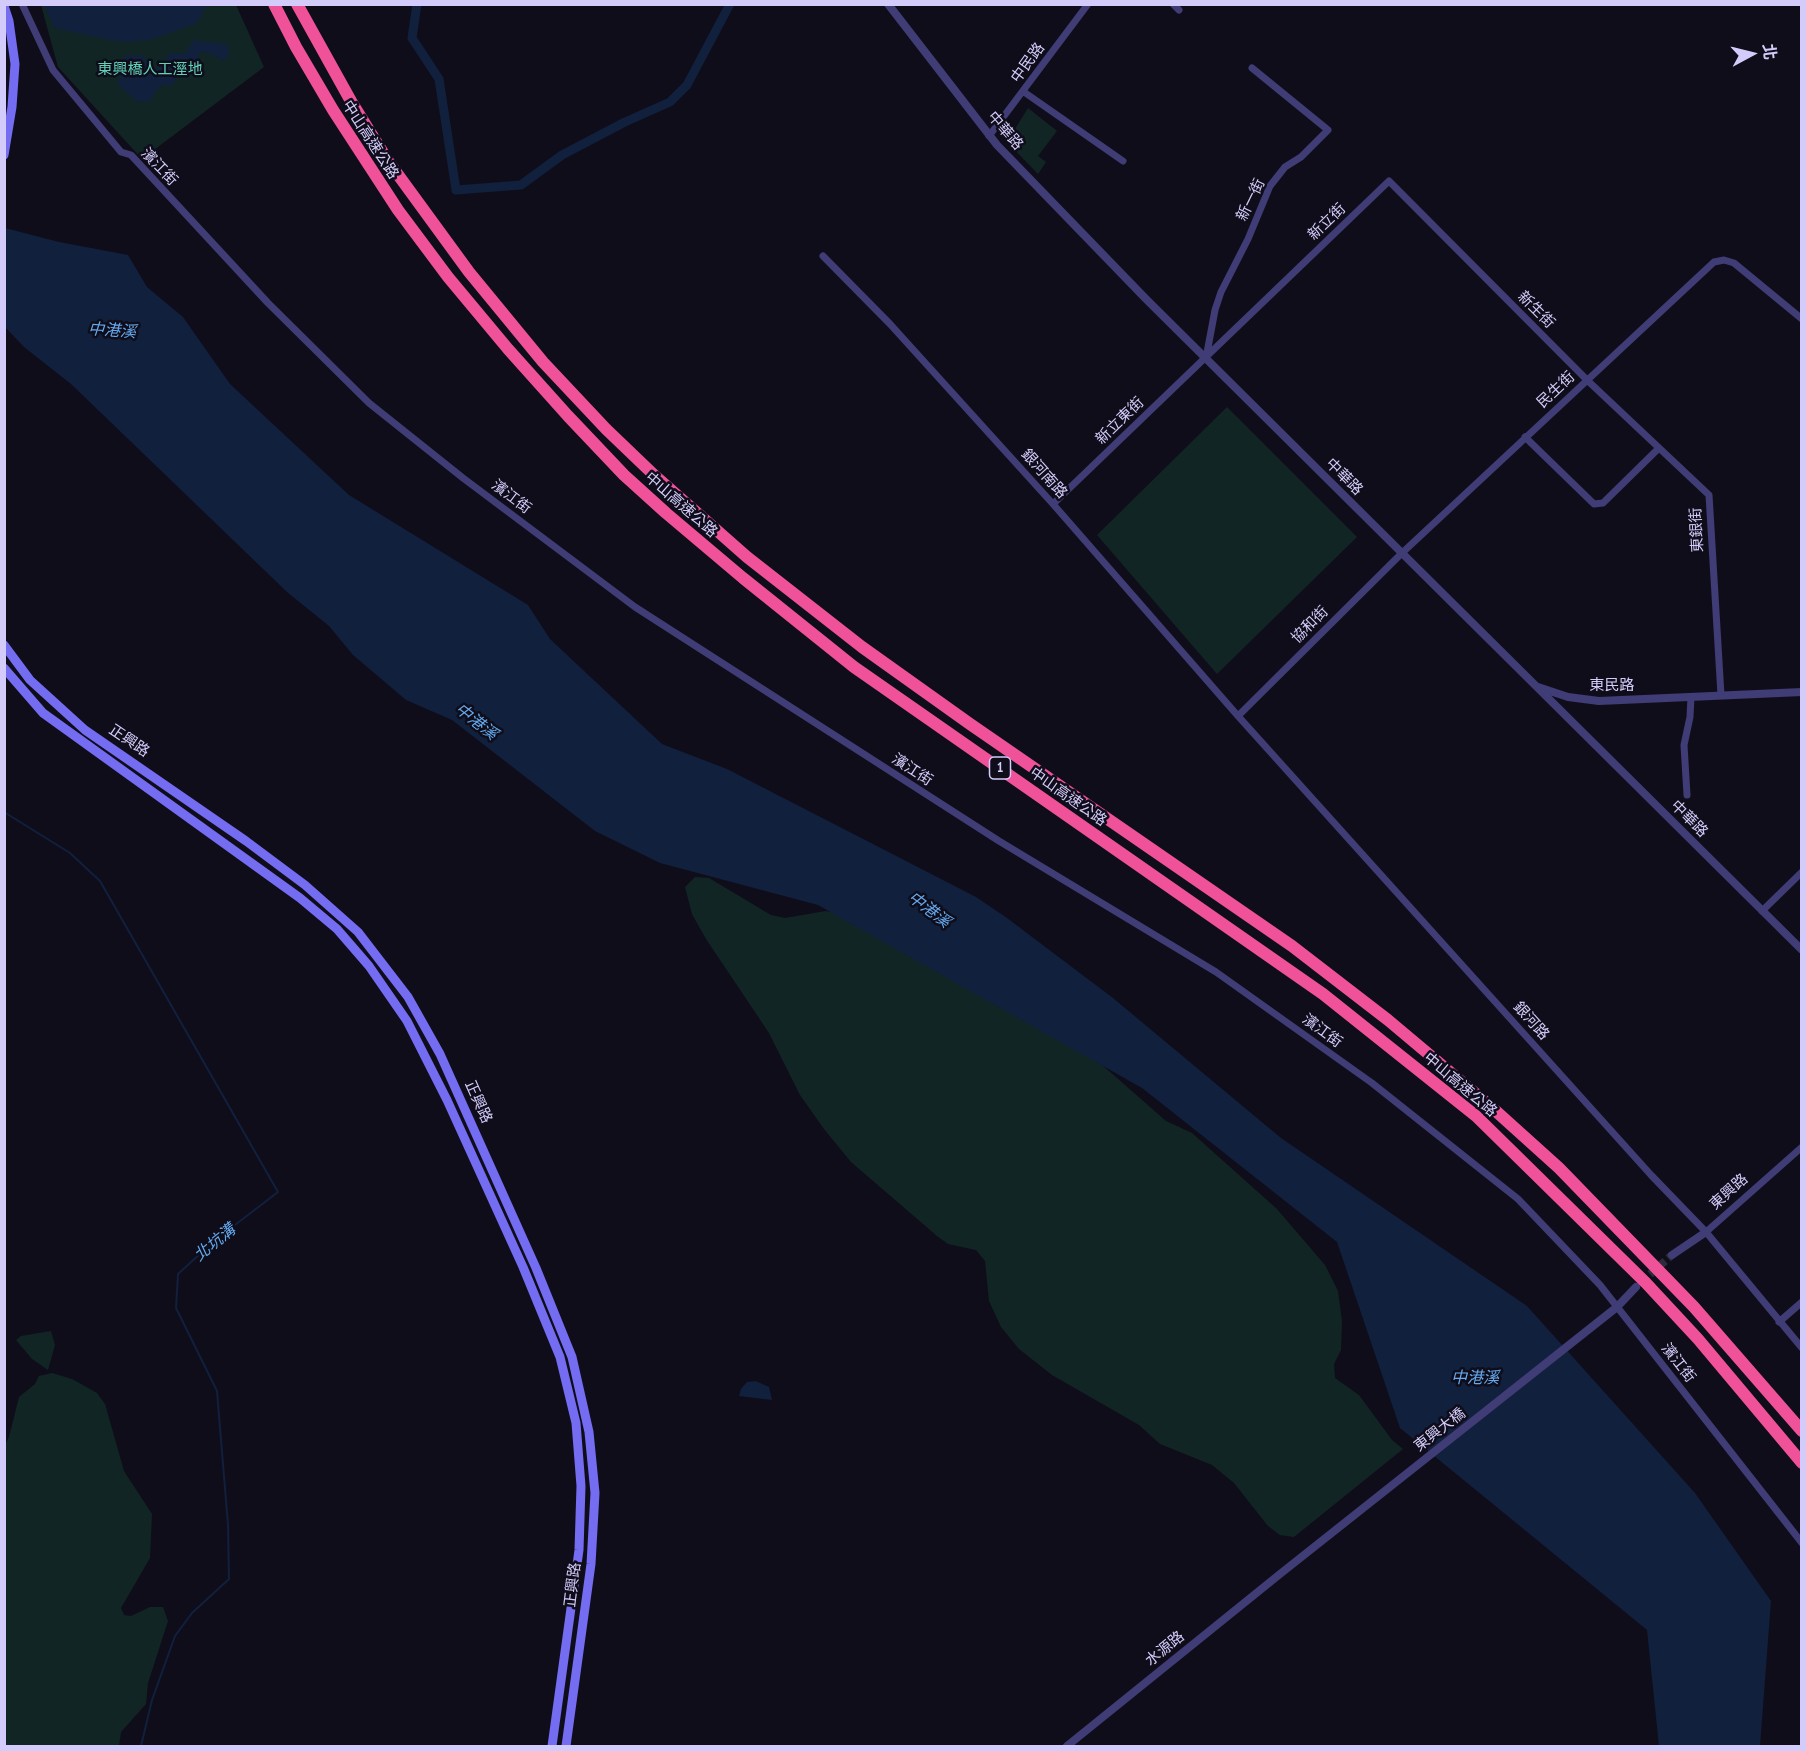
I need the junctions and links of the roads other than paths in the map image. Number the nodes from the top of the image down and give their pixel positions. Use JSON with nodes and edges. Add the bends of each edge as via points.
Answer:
{"nodes":[{"id":1,"x":22,"y":4,"type":"edge"},
{"id":2,"x":274,"y":4,"type":"edge"},
{"id":3,"x":297,"y":4,"type":"edge"},
{"id":4,"x":888,"y":4,"type":"edge"},
{"id":5,"x":1088,"y":4,"type":"edge"},
{"id":6,"x":1173,"y":4,"type":"edge"},
{"id":7,"x":4,"y":6,"type":"edge"},
{"id":8,"x":1179,"y":10,"type":"dead end"},
{"id":9,"x":1252,"y":68,"type":"dead end"},
{"id":10,"x":1024,"y":92,"type":"junction"},
{"id":11,"x":989,"y":136,"type":"junction"},
{"id":12,"x":4,"y":155,"type":"edge"},
{"id":13,"x":1123,"y":161,"type":"dead end"},
{"id":14,"x":823,"y":256,"type":"dead end"},
{"id":15,"x":1466,"y":258,"type":"joint"},
{"id":16,"x":1802,"y":319,"type":"edge"},
{"id":17,"x":1206,"y":358,"type":"junction"},
{"id":18,"x":1587,"y":380,"type":"junction"},
{"id":19,"x":1525,"y":437,"type":"junction"},
{"id":20,"x":1659,"y":448,"type":"junction"},
{"id":21,"x":1053,"y":504,"type":"junction"},
{"id":22,"x":1402,"y":553,"type":"junction"},
{"id":23,"x":4,"y":645,"type":"edge"},
{"id":24,"x":4,"y":668,"type":"edge"},
{"id":25,"x":1534,"y":686,"type":"junction"},
{"id":26,"x":1802,"y":692,"type":"edge"},
{"id":27,"x":1721,"y":694,"type":"junction"},
{"id":28,"x":1691,"y":698,"type":"junction"},
{"id":29,"x":1238,"y":716,"type":"junction"},
{"id":30,"x":1687,"y":795,"type":"dead end"},
{"id":31,"x":1802,"y":872,"type":"edge"},
{"id":32,"x":1762,"y":911,"type":"junction"},
{"id":33,"x":1802,"y":950,"type":"edge"},
{"id":34,"x":1802,"y":1147,"type":"edge"},
{"id":35,"x":1706,"y":1232,"type":"junction"},
{"id":36,"x":1672,"y":1255,"type":"tunnel mouth"},
{"id":37,"x":1636,"y":1287,"type":"tunnel mouth"},
{"id":38,"x":1802,"y":1302,"type":"edge"},
{"id":39,"x":1617,"y":1307,"type":"junction"},
{"id":40,"x":1779,"y":1322,"type":"junction"},
{"id":41,"x":1802,"y":1348,"type":"edge"},
{"id":42,"x":1802,"y":1431,"type":"edge"},
{"id":43,"x":1802,"y":1463,"type":"edge"},
{"id":44,"x":1802,"y":1543,"type":"edge"},
{"id":45,"x":1280,"y":1574,"type":"joint"},
{"id":46,"x":552,"y":1746,"type":"edge"},
{"id":47,"x":566,"y":1746,"type":"edge"},
{"id":48,"x":1067,"y":1746,"type":"edge"}],
"edges":[{"from":1,"to":39,"type":"street","name":"濱江街","via":[[53,70],[121,152],[130,155],[268,303],[369,403],[635,607],[999,841],[1216,972],[1372,1083],[1518,1199]]},
{"from":2,"to":43,"type":"highway","name":"中山高速公路","number":"1","via":[[333,110],[410,226],[508,349],[624,475],[854,667],[1323,994],[1476,1116],[1646,1283]]},
{"from":3,"to":42,"type":"highway","name":"中山高速公路","number":"1","via":[[388,161],[469,272],[543,362],[654,475],[747,557],[862,647],[1292,946],[1397,1028],[1559,1168],[1694,1307]]},
{"from":4,"to":11,"type":"street","name":"中華路"},
{"from":5,"to":10,"type":"street","name":"中民路"},
{"from":6,"to":8,"type":"street"},
{"from":7,"to":12,"type":"main road","via":[[15,64]]},
{"from":9,"to":17,"type":"street","name":"新一街","via":[[1328,130],[1285,167],[1266,193],[1221,292]]},
{"from":10,"to":11,"type":"street","name":"中民路"},
{"from":10,"to":13,"type":"street"},
{"from":11,"to":17,"type":"street","name":"中華路"},
{"from":14,"to":21,"type":"street","name":"銀河南路"},
{"from":15,"to":17,"type":"street","name":"新立街","via":[[1389,181]]},
{"from":15,"to":18,"type":"street","name":"新生街"},
{"from":16,"to":18,"type":"street","name":"民生街","via":[[1734,264],[1725,260],[1714,262]]},
{"from":17,"to":21,"type":"street","name":"新立東街"},
{"from":17,"to":22,"type":"street","name":"中華路"},
{"from":18,"to":19,"type":"street","name":"民生街"},
{"from":18,"to":20,"type":"street","name":"東銀街"},
{"from":19,"to":20,"type":"street","via":[[1594,504],[1603,503]]},
{"from":19,"to":22,"type":"street","name":"民生街"},
{"from":20,"to":27,"type":"street","name":"東銀街","via":[[1709,495]]},
{"from":21,"to":29,"type":"street","name":"銀河南路"},
{"from":22,"to":25,"type":"street","name":"中華路"},
{"from":22,"to":29,"type":"street","name":"協和街"},
{"from":23,"to":47,"type":"main road","name":"正興路","via":[[30,681],[85,729],[246,841],[305,885],[358,932],[408,997],[440,1054],[572,1356],[589,1432],[595,1493],[591,1564]]},
{"from":24,"to":46,"type":"main road","name":"正興路","via":[[43,713],[300,898],[336,929],[369,966],[407,1021],[447,1100],[560,1356],[576,1424],[581,1486],[579,1550]]},
{"from":25,"to":28,"type":"street","name":"東民路","via":[[1599,701]]},
{"from":25,"to":32,"type":"street","name":"中華路"},
{"from":26,"to":27,"type":"street","name":"東民路"},
{"from":27,"to":28,"type":"street","name":"東民路"},
{"from":28,"to":30,"type":"street","via":[[1684,745]]},
{"from":29,"to":35,"type":"street","name":"銀河路"},
{"from":31,"to":32,"type":"street"},
{"from":32,"to":33,"type":"street","name":"中華路"},
{"from":34,"to":35,"type":"street","name":"東興路"},
{"from":35,"to":36,"type":"street","name":"東興路"},
{"from":35,"to":40,"type":"street","name":"銀河路"},
{"from":37,"to":39,"type":"street","name":"東興大橋"},
{"from":38,"to":40,"type":"street"},
{"from":39,"to":44,"type":"street","name":"濱江街"},
{"from":39,"to":45,"type":"street","name":"東興大橋"},
{"from":40,"to":41,"type":"street","name":"銀河路"},
{"from":45,"to":48,"type":"street","name":"水源路"}]}
